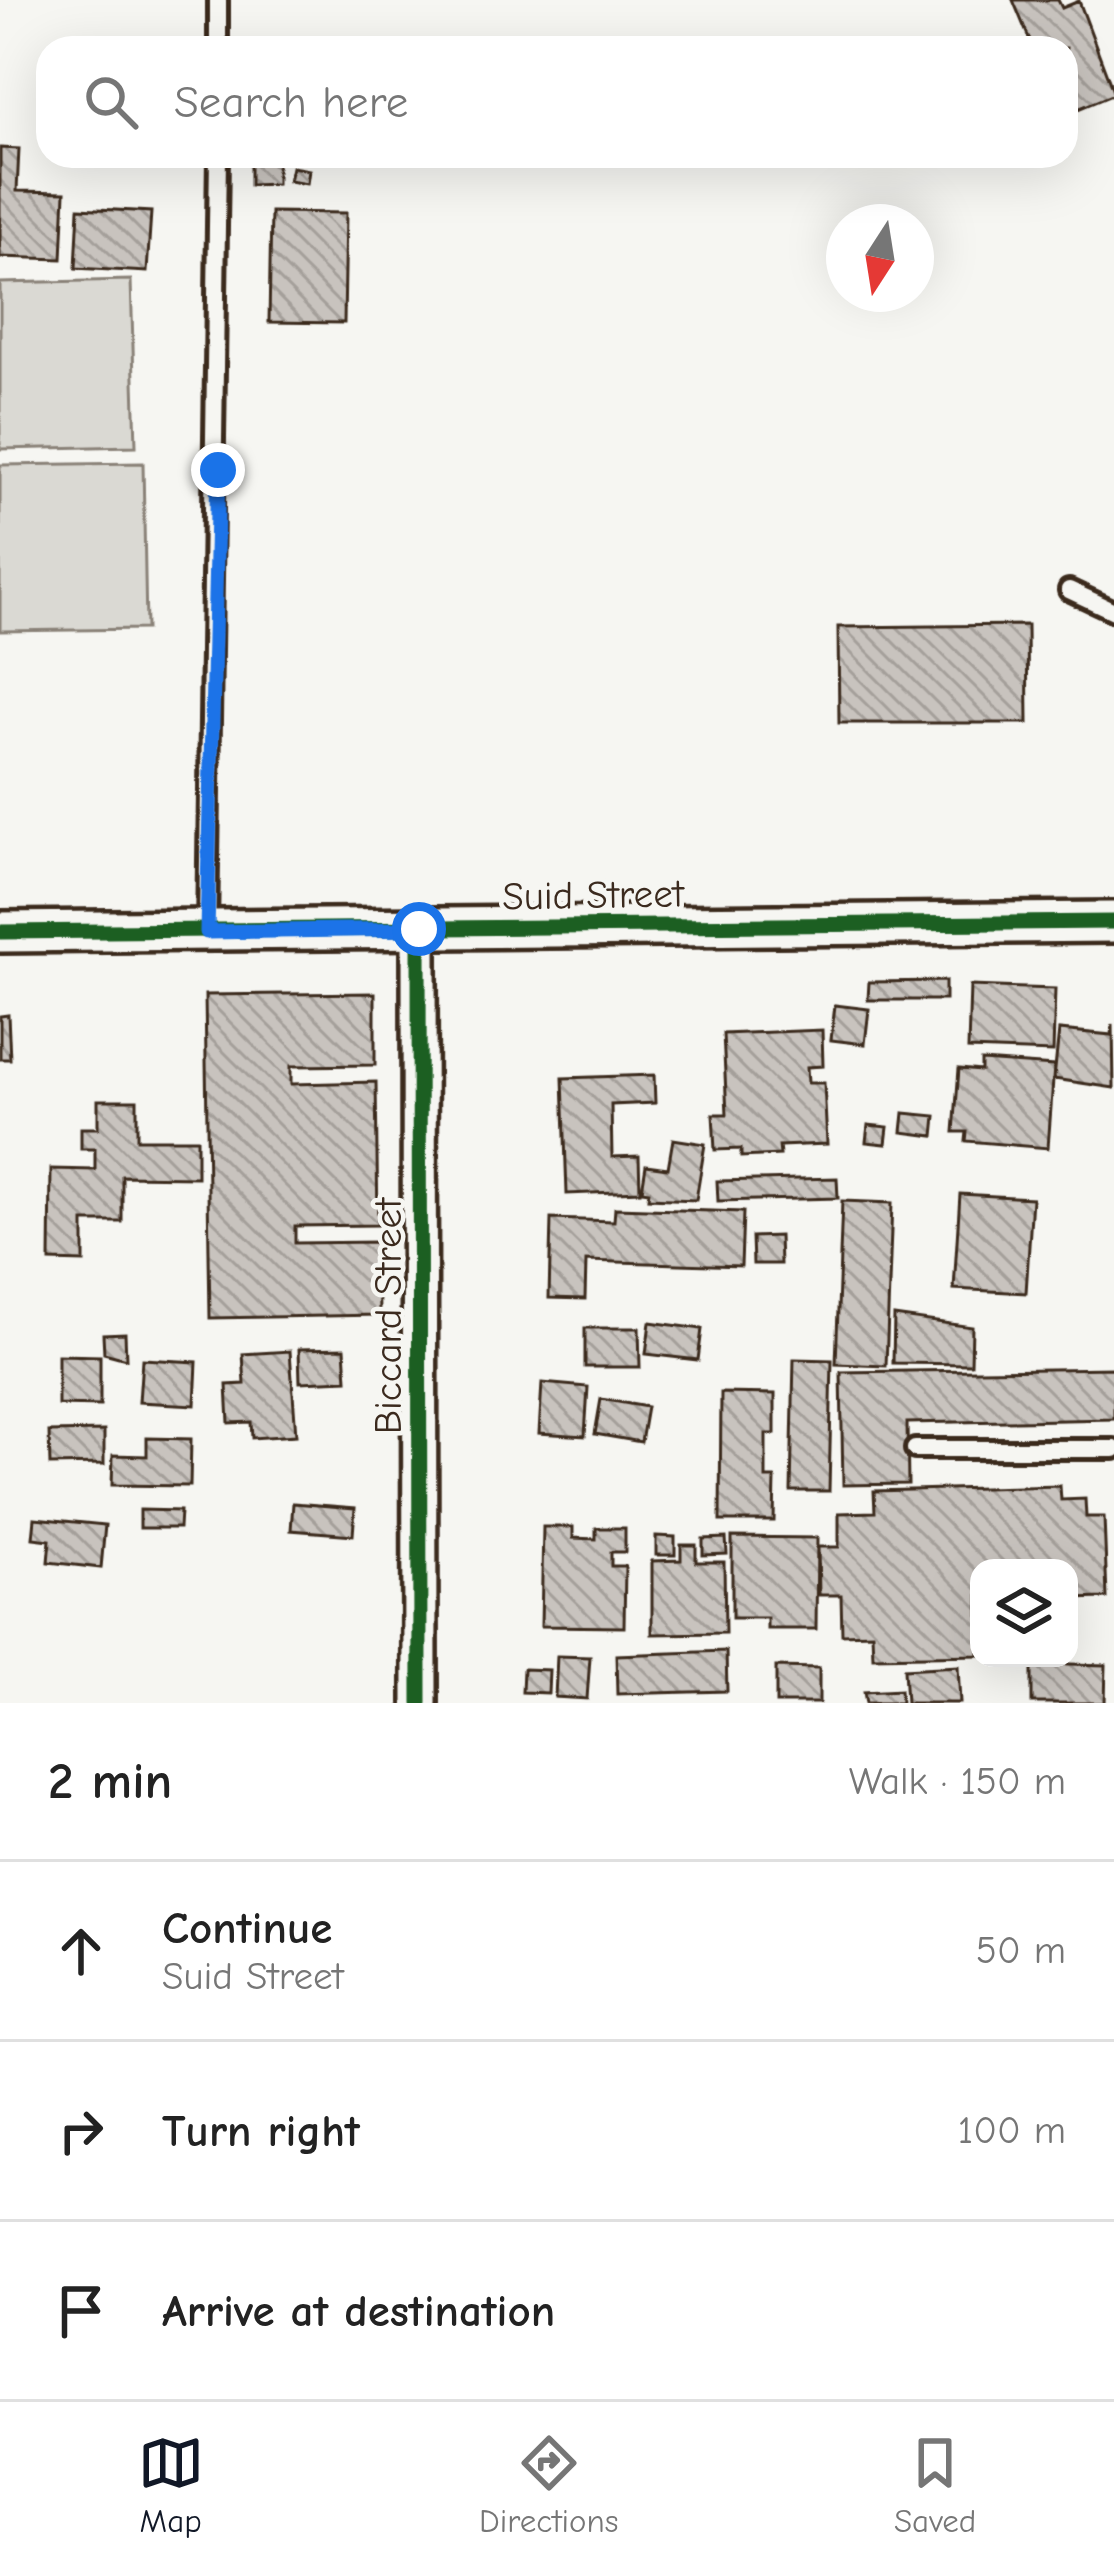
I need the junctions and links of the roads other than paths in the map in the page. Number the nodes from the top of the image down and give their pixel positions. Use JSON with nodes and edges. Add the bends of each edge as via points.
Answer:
{"nodes":[{"id":1,"x":218,"y":0,"type":"edge"},
{"id":2,"x":218,"y":36,"type":"edge"},
{"id":3,"x":218,"y":168,"type":"edge"},
{"id":4,"x":1069,"y":590,"type":"dead end"},
{"id":5,"x":1114,"y":611,"type":"edge"},
{"id":6,"x":1114,"y":922,"type":"edge"},
{"id":7,"x":419,"y":929,"type":"junction"},
{"id":8,"x":0,"y":932,"type":"edge"},
{"id":9,"x":207,"y":932,"type":"junction"},
{"id":10,"x":915,"y":1449,"type":"dead end"},
{"id":11,"x":1114,"y":1449,"type":"edge"},
{"id":12,"x":420,"y":1703,"type":"edge"}],
"edges":[{"from":1,"to":2,"type":"lane"},
{"from":3,"to":9,"type":"lane"},
{"from":4,"to":5,"type":"lane"},
{"from":6,"to":7,"type":"street","name":"Suid Street"},
{"from":7,"to":9,"type":"street","name":"Suid Street"},
{"from":7,"to":12,"type":"street","name":"Biccard Street"},
{"from":8,"to":9,"type":"street","name":"Suid Street"},
{"from":10,"to":11,"type":"lane"}]}
